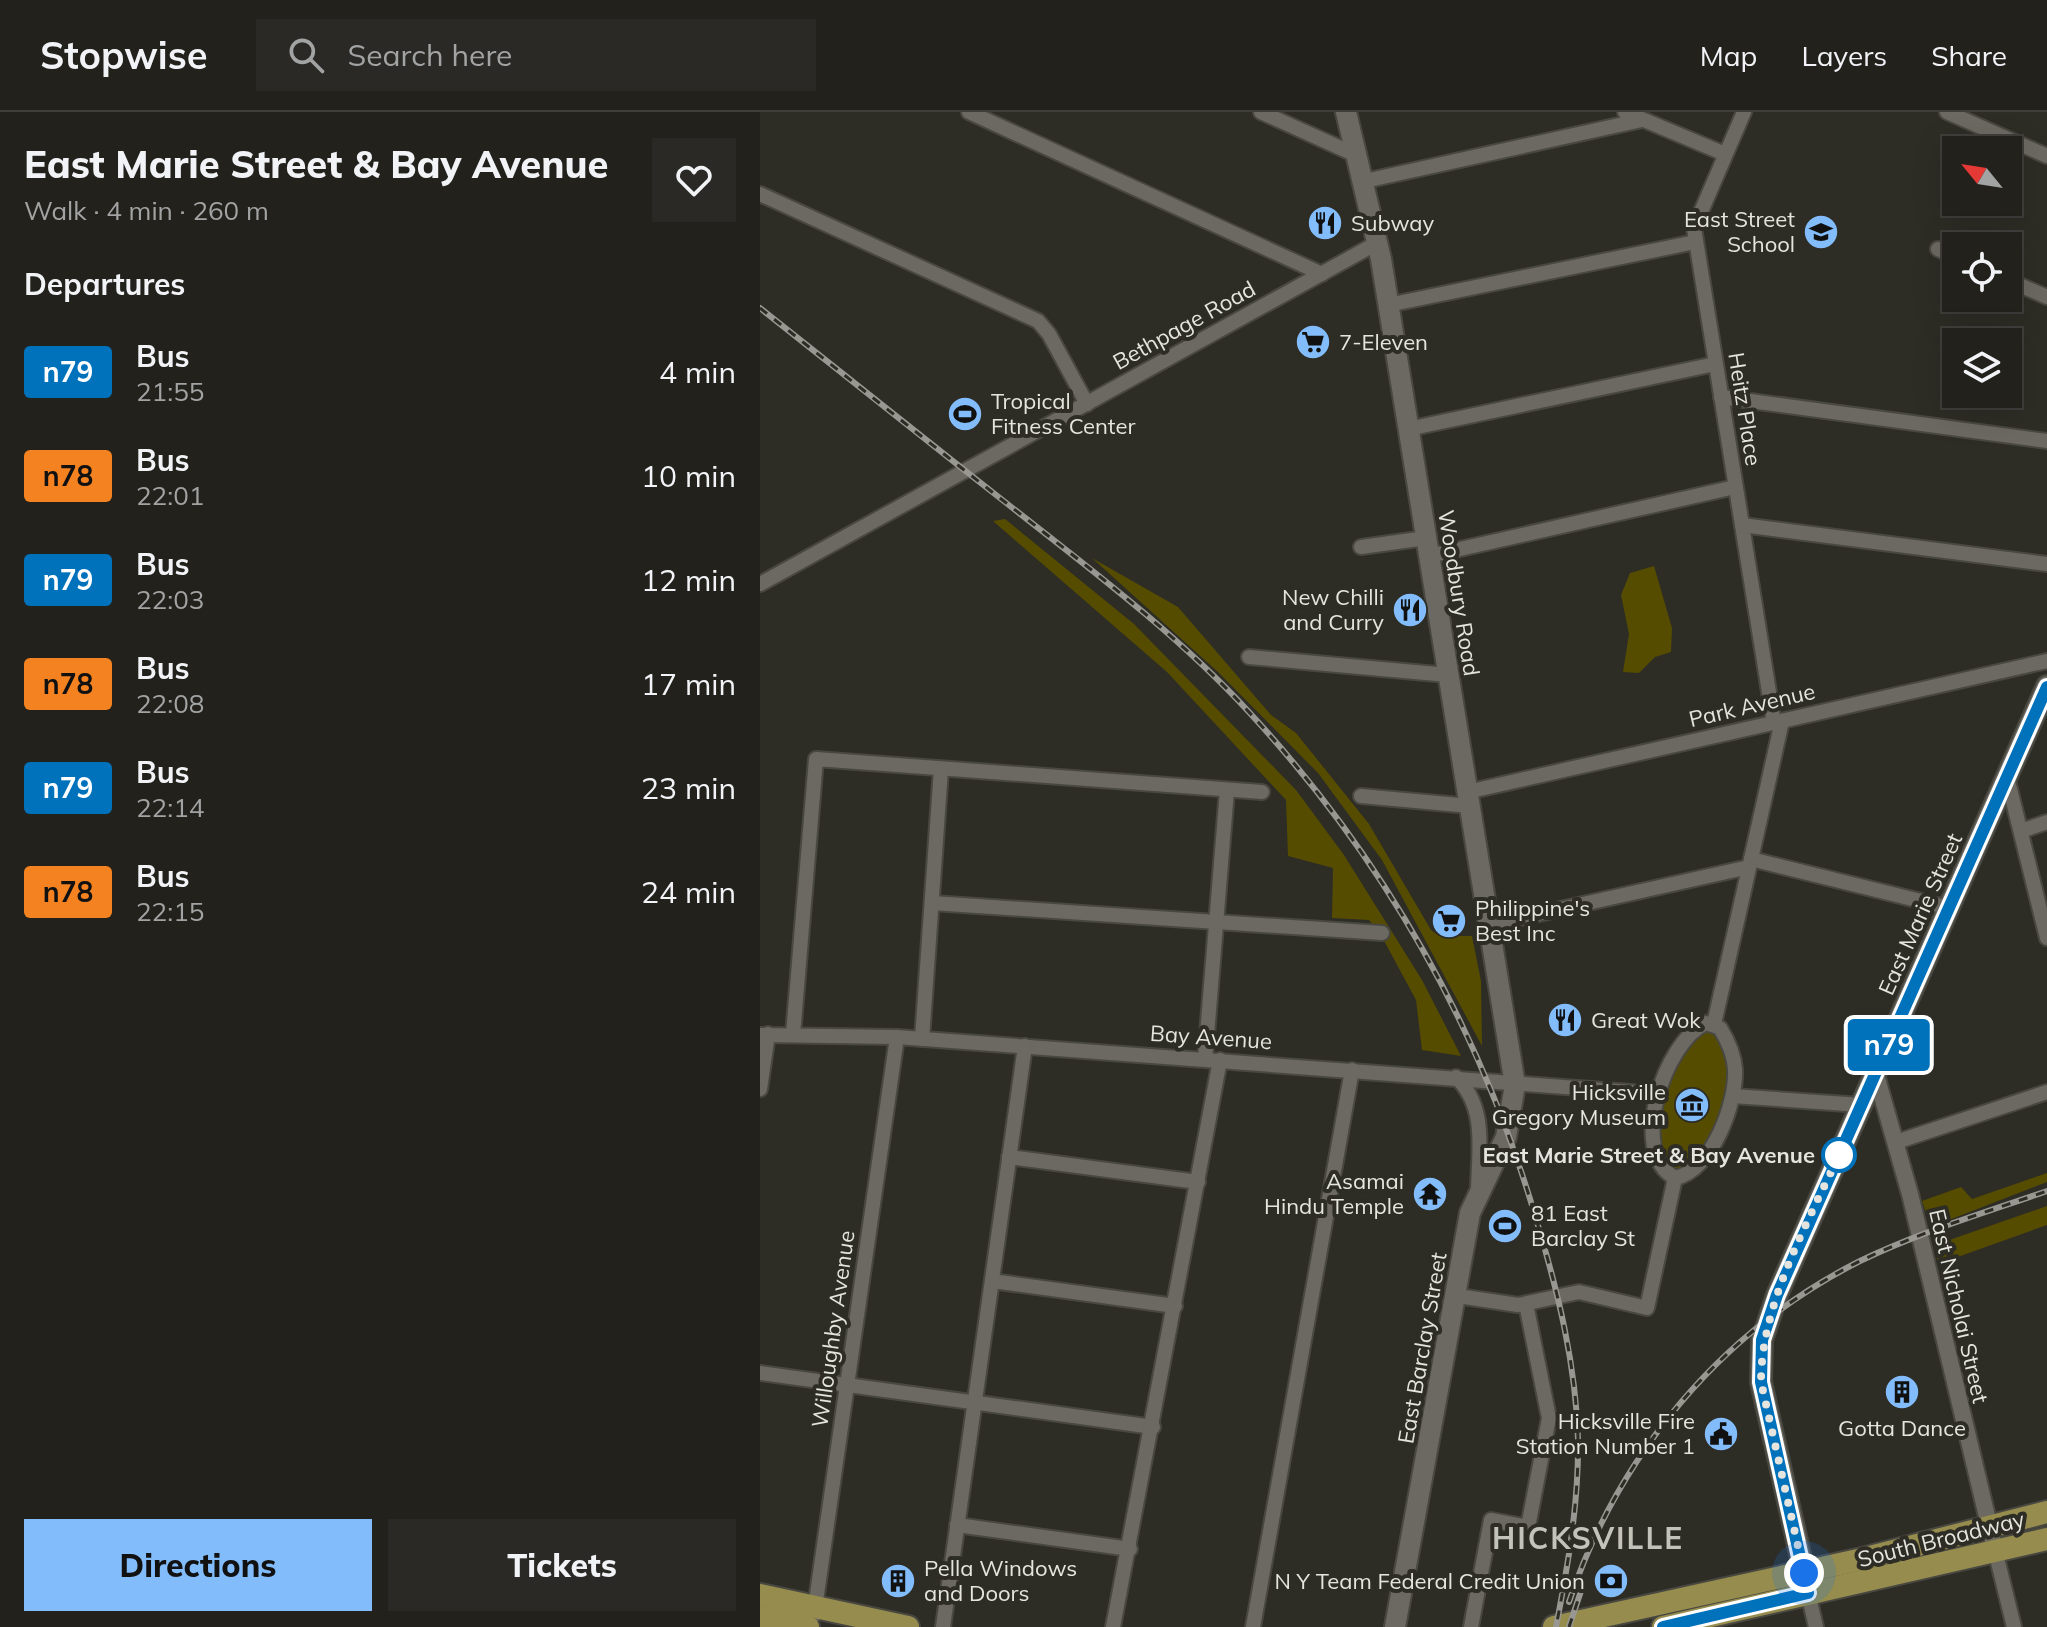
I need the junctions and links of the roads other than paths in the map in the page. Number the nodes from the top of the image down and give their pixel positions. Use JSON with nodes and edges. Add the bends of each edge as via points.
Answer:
{"nodes":[{"id":1,"x":969,"y":112,"type":"edge"},
{"id":2,"x":1261,"y":112,"type":"edge"},
{"id":3,"x":1346,"y":112,"type":"edge"},
{"id":4,"x":1625,"y":112,"type":"edge"},
{"id":5,"x":1744,"y":112,"type":"edge"},
{"id":6,"x":1947,"y":112,"type":"edge"},
{"id":7,"x":1642,"y":120,"type":"junction"},
{"id":8,"x":1725,"y":154,"type":"junction"},
{"id":9,"x":1356,"y":155,"type":"junction"},
{"id":10,"x":2047,"y":156,"type":"edge"},
{"id":11,"x":1360,"y":182,"type":"junction"},
{"id":12,"x":760,"y":194,"type":"edge"},
{"id":13,"x":1695,"y":242,"type":"junction"},
{"id":14,"x":1377,"y":243,"type":"junction"},
{"id":15,"x":1938,"y":249,"type":"dead end"},
{"id":16,"x":1942,"y":251,"type":"edge"},
{"id":17,"x":1322,"y":274,"type":"junction"},
{"id":18,"x":2022,"y":286,"type":"edge"},
{"id":19,"x":2047,"y":297,"type":"edge"},
{"id":20,"x":1388,"y":305,"type":"junction"},
{"id":21,"x":1715,"y":364,"type":"junction"},
{"id":22,"x":1721,"y":397,"type":"junction"},
{"id":23,"x":1087,"y":404,"type":"junction"},
{"id":24,"x":1408,"y":429,"type":"junction"},
{"id":25,"x":2047,"y":441,"type":"edge"},
{"id":26,"x":1735,"y":487,"type":"junction"},
{"id":27,"x":1742,"y":525,"type":"junction"},
{"id":28,"x":1361,"y":547,"type":"dead end"},
{"id":29,"x":1428,"y":547,"type":"junction"},
{"id":30,"x":2047,"y":564,"type":"edge"},
{"id":31,"x":760,"y":584,"type":"edge"},
{"id":32,"x":1249,"y":657,"type":"dead end"},
{"id":33,"x":2047,"y":661,"type":"edge"},
{"id":34,"x":1448,"y":675,"type":"junction"},
{"id":35,"x":2047,"y":686,"type":"edge"},
{"id":36,"x":1778,"y":722,"type":"junction"},
{"id":37,"x":941,"y":769,"type":"junction"},
{"id":38,"x":2007,"y":777,"type":"junction"},
{"id":39,"x":1227,"y":790,"type":"junction"},
{"id":40,"x":1262,"y":792,"type":"dead end"},
{"id":41,"x":1361,"y":796,"type":"dead end"},
{"id":42,"x":1469,"y":799,"type":"junction"},
{"id":43,"x":2047,"y":822,"type":"edge"},
{"id":44,"x":2021,"y":831,"type":"junction"},
{"id":45,"x":1750,"y":863,"type":"junction"},
{"id":46,"x":932,"y":903,"type":"junction"},
{"id":47,"x":1949,"y":908,"type":"junction"},
{"id":48,"x":1216,"y":923,"type":"junction"},
{"id":49,"x":1489,"y":925,"type":"junction"},
{"id":50,"x":1382,"y":933,"type":"dead end"},
{"id":51,"x":2047,"y":938,"type":"edge"},
{"id":52,"x":1714,"y":1024,"type":"junction"},
{"id":53,"x":764,"y":1034,"type":"edge"},
{"id":54,"x":793,"y":1035,"type":"junction"},
{"id":55,"x":897,"y":1037,"type":"junction"},
{"id":56,"x":922,"y":1039,"type":"junction"},
{"id":57,"x":1025,"y":1046,"type":"junction"},
{"id":58,"x":1213,"y":1060,"type":"junction"},
{"id":59,"x":1352,"y":1070,"type":"junction"},
{"id":60,"x":1876,"y":1075,"type":"junction"},
{"id":61,"x":1456,"y":1077,"type":"junction"},
{"id":62,"x":1515,"y":1085,"type":"junction"},
{"id":63,"x":760,"y":1089,"type":"edge"},
{"id":64,"x":2047,"y":1092,"type":"edge"},
{"id":65,"x":1658,"y":1094,"type":"junction"},
{"id":66,"x":1733,"y":1096,"type":"junction"},
{"id":67,"x":1861,"y":1105,"type":"junction"},
{"id":68,"x":1896,"y":1142,"type":"junction"},
{"id":69,"x":1009,"y":1157,"type":"junction"},
{"id":70,"x":1675,"y":1178,"type":"junction"},
{"id":71,"x":1198,"y":1182,"type":"junction"},
{"id":72,"x":1478,"y":1190,"type":"junction"},
{"id":73,"x":992,"y":1281,"type":"junction"},
{"id":74,"x":1458,"y":1296,"type":"junction"},
{"id":75,"x":1526,"y":1304,"type":"junction"},
{"id":76,"x":1175,"y":1306,"type":"junction"},
{"id":77,"x":760,"y":1373,"type":"edge"},
{"id":78,"x":847,"y":1385,"type":"junction"},
{"id":79,"x":975,"y":1403,"type":"junction"},
{"id":80,"x":1153,"y":1427,"type":"junction"},
{"id":81,"x":2047,"y":1512,"type":"edge"},
{"id":82,"x":957,"y":1525,"type":"junction"},
{"id":83,"x":1989,"y":1527,"type":"junction"},
{"id":84,"x":2047,"y":1539,"type":"edge"},
{"id":85,"x":1130,"y":1549,"type":"junction"},
{"id":86,"x":1995,"y":1550,"type":"junction"},
{"id":87,"x":1806,"y":1583,"type":"junction"},
{"id":88,"x":760,"y":1595,"type":"edge"},
{"id":89,"x":1253,"y":1610,"type":"junction"},
{"id":90,"x":760,"y":1617,"type":"edge"},
{"id":91,"x":812,"y":1620,"type":"edge"},
{"id":92,"x":908,"y":1627,"type":"edge"},
{"id":93,"x":943,"y":1627,"type":"edge"},
{"id":94,"x":1113,"y":1627,"type":"edge"},
{"id":95,"x":1243,"y":1627,"type":"edge"},
{"id":96,"x":1253,"y":1627,"type":"edge"},
{"id":97,"x":1395,"y":1627,"type":"edge"},
{"id":98,"x":1471,"y":1627,"type":"edge"},
{"id":99,"x":1554,"y":1627,"type":"edge"},
{"id":100,"x":1663,"y":1627,"type":"edge"},
{"id":101,"x":1816,"y":1627,"type":"edge"},
{"id":102,"x":2014,"y":1627,"type":"edge"}],
"edges":[{"from":1,"to":17,"type":"street"},
{"from":2,"to":9,"type":"street"},
{"from":3,"to":9,"type":"main road","name":"Woodbury Road"},
{"from":4,"to":7,"type":"street"},
{"from":5,"to":8,"type":"street","name":"Heitz Place"},
{"from":6,"to":10,"type":"street"},
{"from":7,"to":8,"type":"street"},
{"from":7,"to":11,"type":"street"},
{"from":8,"to":13,"type":"street","name":"Heitz Place","via":[[1694,228]]},
{"from":9,"to":11,"type":"main road","name":"Woodbury Road"},
{"from":11,"to":14,"type":"main road","name":"Woodbury Road"},
{"from":12,"to":23,"type":"street","via":[[1038,321]]},
{"from":13,"to":20,"type":"street"},
{"from":13,"to":21,"type":"street","name":"Heitz Place"},
{"from":14,"to":17,"type":"street","name":"Bethpage Road"},
{"from":14,"to":20,"type":"main road","name":"Woodbury Road"},
{"from":15,"to":16,"type":"street"},
{"from":17,"to":23,"type":"street","name":"Bethpage Road"},
{"from":18,"to":19,"type":"street"},
{"from":20,"to":24,"type":"main road","name":"Woodbury Road"},
{"from":21,"to":22,"type":"street","name":"Heitz Place"},
{"from":21,"to":24,"type":"street"},
{"from":22,"to":25,"type":"street"},
{"from":22,"to":26,"type":"street","name":"Heitz Place"},
{"from":23,"to":31,"type":"street","name":"Bethpage Road"},
{"from":24,"to":29,"type":"main road","name":"Woodbury Road"},
{"from":26,"to":27,"type":"street","name":"Heitz Place"},
{"from":26,"to":29,"type":"street"},
{"from":27,"to":30,"type":"street"},
{"from":27,"to":36,"type":"street","name":"Heitz Place"},
{"from":28,"to":29,"type":"street"},
{"from":29,"to":34,"type":"main road","name":"Woodbury Road"},
{"from":32,"to":34,"type":"street"},
{"from":33,"to":36,"type":"street","name":"Park Avenue"},
{"from":34,"to":42,"type":"main road","name":"Woodbury Road"},
{"from":35,"to":38,"type":"main road","name":"East Marie Street"},
{"from":36,"to":42,"type":"street","name":"Park Avenue"},
{"from":36,"to":45,"type":"street","name":"Heitz Place"},
{"from":37,"to":39,"type":"street"},
{"from":37,"to":46,"type":"street"},
{"from":37,"to":54,"type":"street","via":[[816,759]]},
{"from":38,"to":44,"type":"street"},
{"from":38,"to":47,"type":"main road","name":"East Marie Street"},
{"from":39,"to":40,"type":"street"},
{"from":39,"to":48,"type":"street"},
{"from":41,"to":42,"type":"street","name":"Park Avenue"},
{"from":42,"to":49,"type":"main road","name":"Woodbury Road"},
{"from":43,"to":44,"type":"street"},
{"from":44,"to":51,"type":"street"},
{"from":45,"to":47,"type":"street"},
{"from":45,"to":49,"type":"street"},
{"from":45,"to":52,"type":"street","name":"Heitz Place"},
{"from":46,"to":48,"type":"street"},
{"from":46,"to":56,"type":"street"},
{"from":47,"to":60,"type":"main road","name":"East Marie Street"},
{"from":48,"to":50,"type":"street"},
{"from":48,"to":58,"type":"street"},
{"from":49,"to":62,"type":"main road","name":"Woodbury Road"},
{"from":52,"to":65,"type":"street","via":[[1700,1026],[1679,1044]]},
{"from":52,"to":66,"type":"street","via":[[1733,1054]]},
{"from":53,"to":54,"type":"street","name":"Bay Avenue"},
{"from":53,"to":63,"type":"street"},
{"from":54,"to":55,"type":"street","name":"Bay Avenue"},
{"from":55,"to":56,"type":"street","name":"Bay Avenue"},
{"from":55,"to":78,"type":"street","name":"Willoughby Avenue"},
{"from":56,"to":57,"type":"street","name":"Bay Avenue"},
{"from":57,"to":58,"type":"street","name":"Bay Avenue"},
{"from":57,"to":69,"type":"street"},
{"from":58,"to":59,"type":"street","name":"Bay Avenue"},
{"from":58,"to":71,"type":"street"},
{"from":59,"to":61,"type":"street","name":"Bay Avenue"},
{"from":59,"to":89,"type":"street"},
{"from":60,"to":67,"type":"main road","name":"East Marie Street"},
{"from":60,"to":68,"type":"street","name":"East Nicholai Street"},
{"from":61,"to":62,"type":"street","name":"Bay Avenue"},
{"from":61,"to":72,"type":"street","via":[[1473,1095],[1478,1111]]},
{"from":62,"to":65,"type":"street","name":"Bay Avenue"},
{"from":62,"to":72,"type":"main road","name":"East Barclay Street","via":[[1506,1137]]},
{"from":64,"to":68,"type":"street"},
{"from":65,"to":70,"type":"street","via":[[1658,1151],[1665,1170]]},
{"from":66,"to":67,"type":"street"},
{"from":66,"to":70,"type":"street","via":[[1701,1162]]},
{"from":67,"to":87,"type":"main road","name":"East Marie Street","via":[[1777,1295],[1760,1351],[1761,1382]]},
{"from":68,"to":83,"type":"street","name":"East Nicholai Street"},
{"from":69,"to":71,"type":"street"},
{"from":69,"to":73,"type":"street"},
{"from":70,"to":75,"type":"street","via":[[1647,1308],[1579,1292]]},
{"from":71,"to":76,"type":"street"},
{"from":72,"to":74,"type":"main road","name":"East Barclay Street"},
{"from":73,"to":76,"type":"street"},
{"from":73,"to":79,"type":"street"},
{"from":74,"to":75,"type":"street"},
{"from":74,"to":97,"type":"main road","name":"East Barclay Street"},
{"from":75,"to":98,"type":"street","via":[[1549,1418],[1528,1527],[1491,1520]]},
{"from":76,"to":80,"type":"street"},
{"from":77,"to":78,"type":"street"},
{"from":78,"to":79,"type":"street"},
{"from":78,"to":91,"type":"street","name":"Willoughby Avenue"},
{"from":79,"to":80,"type":"street"},
{"from":79,"to":82,"type":"street"},
{"from":80,"to":85,"type":"street"},
{"from":81,"to":83,"type":"main road","name":"South Broadway"},
{"from":82,"to":85,"type":"street"},
{"from":82,"to":93,"type":"street"},
{"from":83,"to":86,"type":"street","name":"East Nicholai Street"},
{"from":83,"to":87,"type":"main road","name":"South Broadway"},
{"from":84,"to":86,"type":"main road","name":"South Broadway"},
{"from":85,"to":94,"type":"street"},
{"from":86,"to":87,"type":"main road","name":"South Broadway"},
{"from":86,"to":102,"type":"street"},
{"from":87,"to":99,"type":"main road","name":"South Broadway"},
{"from":87,"to":100,"type":"main road","name":"South Broadway"},
{"from":87,"to":101,"type":"street"},
{"from":88,"to":91,"type":"main road"},
{"from":89,"to":95,"type":"street"},
{"from":89,"to":96,"type":"street"},
{"from":90,"to":91,"type":"main road"},
{"from":91,"to":92,"type":"main road"}]}
